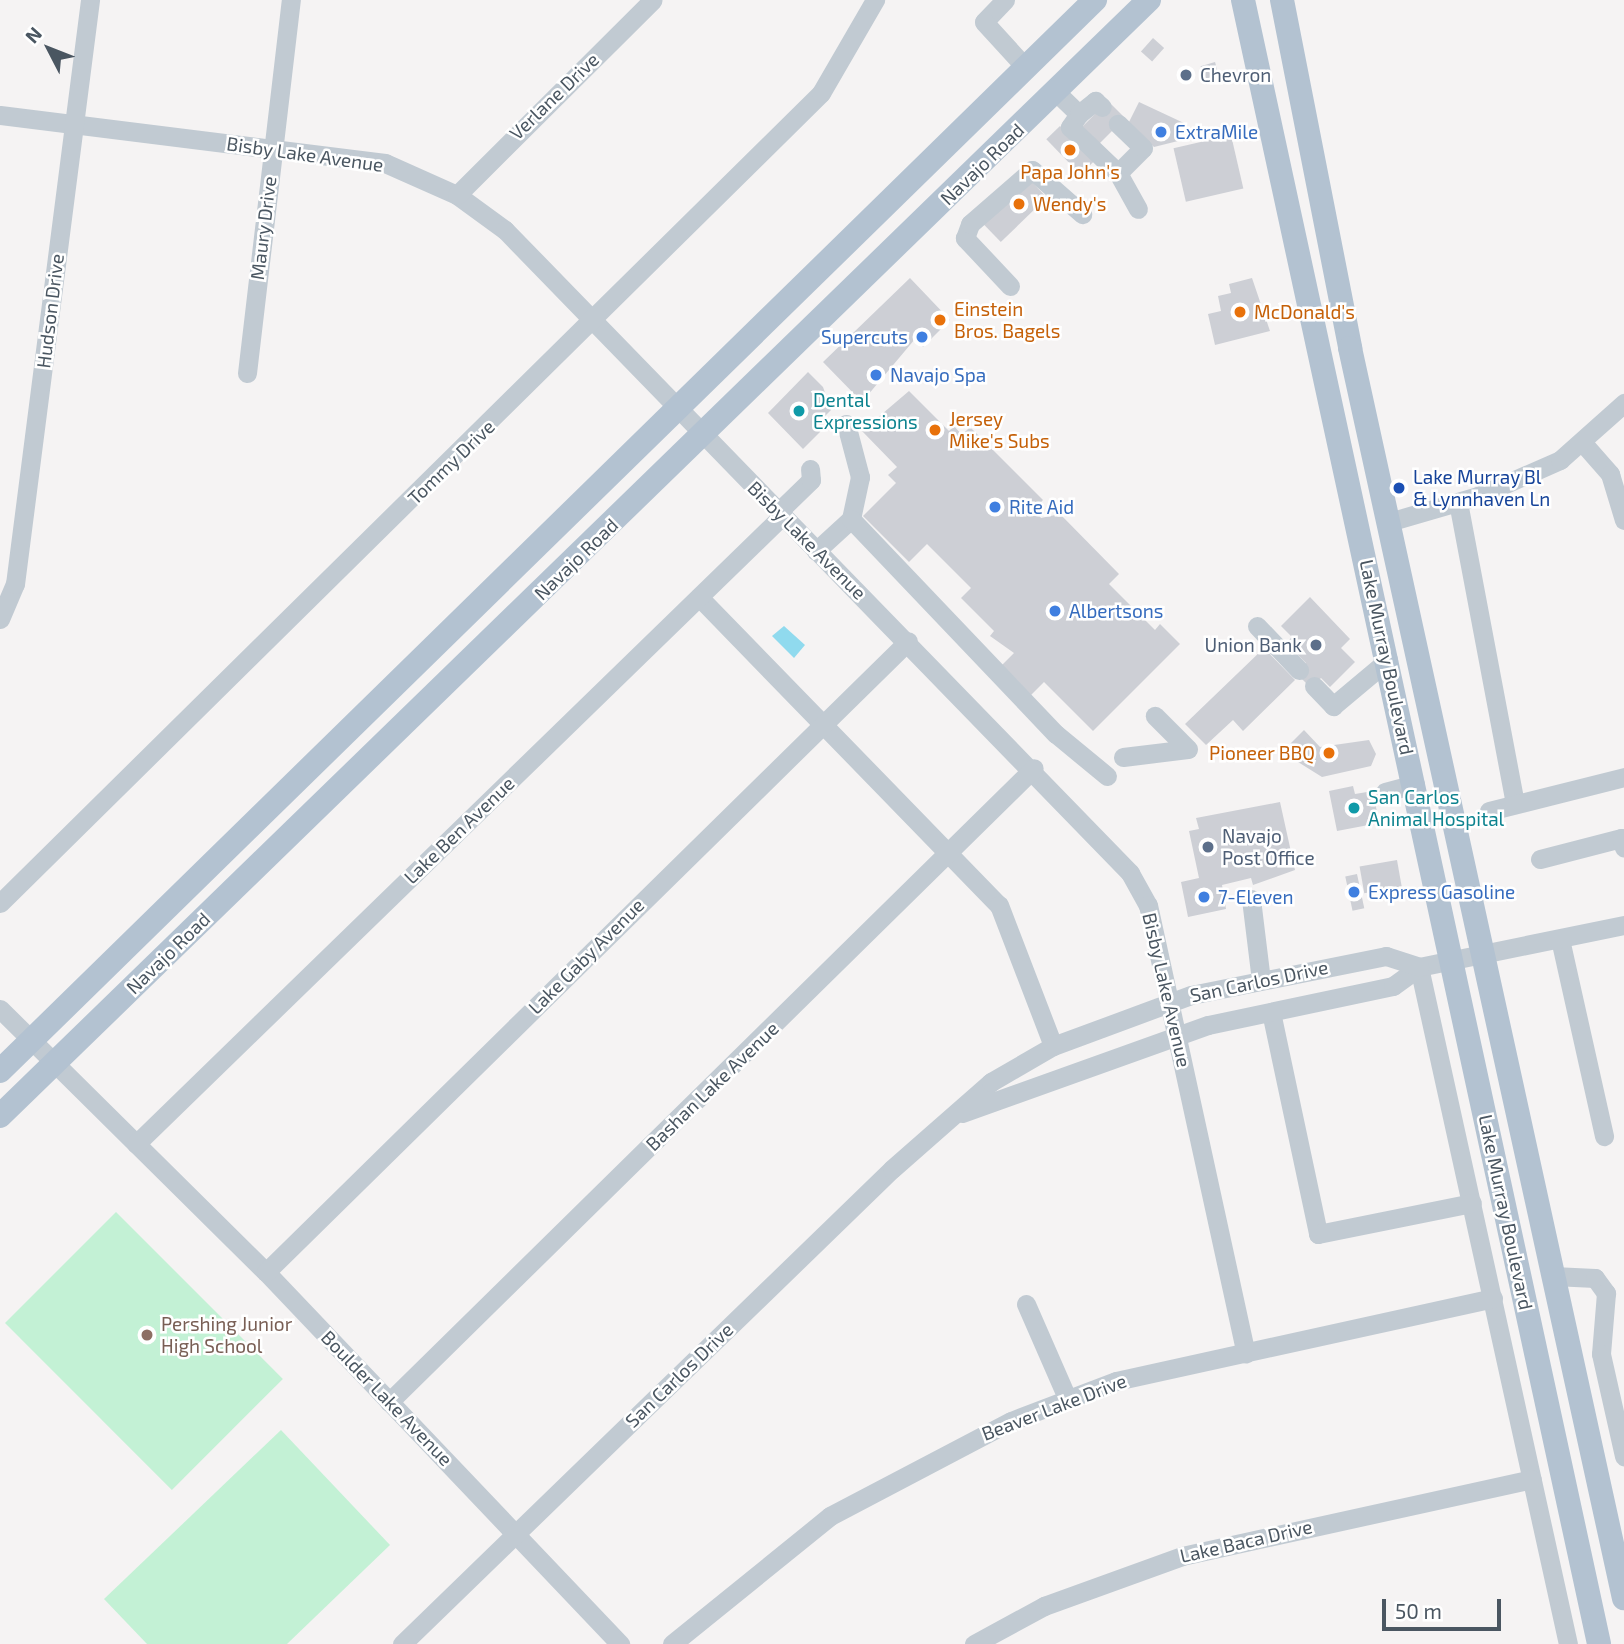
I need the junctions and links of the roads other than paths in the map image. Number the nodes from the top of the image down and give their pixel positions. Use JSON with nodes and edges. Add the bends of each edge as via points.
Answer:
{"nodes":[{"id":1,"x":90,"y":0,"type":"edge"},
{"id":2,"x":290,"y":0,"type":"edge"},
{"id":3,"x":653,"y":0,"type":"edge"},
{"id":4,"x":875,"y":0,"type":"edge"},
{"id":5,"x":1005,"y":0,"type":"edge"},
{"id":6,"x":1095,"y":0,"type":"edge"},
{"id":7,"x":1149,"y":0,"type":"edge"},
{"id":8,"x":1243,"y":0,"type":"edge"},
{"id":9,"x":1282,"y":0,"type":"edge"},
{"id":10,"x":1026,"y":68,"type":"junction"},
{"id":11,"x":1056,"y":92,"type":"junction"},
{"id":12,"x":1102,"y":107,"type":"dead end"},
{"id":13,"x":1079,"y":114,"type":"junction"},
{"id":14,"x":0,"y":115,"type":"edge"},
{"id":15,"x":74,"y":124,"type":"junction"},
{"id":16,"x":1118,"y":124,"type":"dead end"},
{"id":17,"x":959,"y":133,"type":"junction"},
{"id":18,"x":272,"y":149,"type":"junction"},
{"id":19,"x":1118,"y":173,"type":"junction"},
{"id":20,"x":457,"y":195,"type":"junction"},
{"id":21,"x":1138,"y":209,"type":"dead end"},
{"id":22,"x":1082,"y":214,"type":"dead end"},
{"id":23,"x":903,"y":241,"type":"junction"},
{"id":24,"x":1010,"y":286,"type":"dead end"},
{"id":25,"x":595,"y":321,"type":"junction"},
{"id":26,"x":247,"y":373,"type":"dead end"},
{"id":27,"x":1624,"y":402,"type":"edge"},
{"id":28,"x":679,"y":407,"type":"junction"},
{"id":29,"x":846,"y":424,"type":"dead end"},
{"id":30,"x":704,"y":435,"type":"junction"},
{"id":31,"x":1582,"y":442,"type":"junction"},
{"id":32,"x":810,"y":469,"type":"dead end"},
{"id":33,"x":1347,"y":489,"type":"junction"},
{"id":34,"x":1458,"y":502,"type":"junction"},
{"id":35,"x":780,"y":514,"type":"junction"},
{"id":36,"x":851,"y":519,"type":"junction"},
{"id":37,"x":1624,"y":520,"type":"edge"},
{"id":38,"x":1389,"y":522,"type":"junction"},
{"id":39,"x":1361,"y":537,"type":"junction"},
{"id":40,"x":817,"y":551,"type":"junction"},
{"id":41,"x":1403,"y":579,"type":"junction"},
{"id":42,"x":699,"y":597,"type":"junction"},
{"id":43,"x":0,"y":619,"type":"edge"},
{"id":44,"x":1257,"y":626,"type":"dead end"},
{"id":45,"x":908,"y":641,"type":"junction"},
{"id":46,"x":1388,"y":660,"type":"junction"},
{"id":47,"x":1299,"y":670,"type":"dead end"},
{"id":48,"x":1314,"y":685,"type":"dead end"},
{"id":49,"x":1155,"y":716,"type":"dead end"},
{"id":50,"x":822,"y":724,"type":"junction"},
{"id":51,"x":1123,"y":757,"type":"dead end"},
{"id":52,"x":1034,"y":768,"type":"junction"},
{"id":53,"x":1107,"y":776,"type":"dead end"},
{"id":54,"x":1624,"y":777,"type":"edge"},
{"id":55,"x":1415,"y":784,"type":"junction"},
{"id":56,"x":1385,"y":792,"type":"dead end"},
{"id":57,"x":1515,"y":804,"type":"junction"},
{"id":58,"x":1489,"y":811,"type":"dead end"},
{"id":59,"x":1623,"y":841,"type":"edge"},
{"id":60,"x":951,"y":852,"type":"junction"},
{"id":61,"x":1540,"y":859,"type":"dead end"},
{"id":62,"x":1251,"y":899,"type":"dead end"},
{"id":63,"x":0,"y":903,"type":"edge"},
{"id":64,"x":1624,"y":925,"type":"edge"},
{"id":65,"x":1560,"y":939,"type":"junction"},
{"id":66,"x":1485,"y":955,"type":"junction"},
{"id":67,"x":1452,"y":961,"type":"junction"},
{"id":68,"x":1419,"y":967,"type":"junction"},
{"id":69,"x":1261,"y":980,"type":"junction"},
{"id":70,"x":1170,"y":1001,"type":"junction"},
{"id":71,"x":0,"y":1009,"type":"edge"},
{"id":72,"x":1270,"y":1012,"type":"junction"},
{"id":73,"x":1178,"y":1034,"type":"junction"},
{"id":74,"x":31,"y":1040,"type":"junction"},
{"id":75,"x":1053,"y":1046,"type":"junction"},
{"id":76,"x":54,"y":1063,"type":"junction"},
{"id":77,"x":0,"y":1070,"type":"edge"},
{"id":78,"x":961,"y":1114,"type":"junction"},
{"id":79,"x":0,"y":1116,"type":"edge"},
{"id":80,"x":1604,"y":1136,"type":"dead end"},
{"id":81,"x":136,"y":1144,"type":"junction"},
{"id":82,"x":1472,"y":1203,"type":"junction"},
{"id":83,"x":266,"y":1272,"type":"junction"},
{"id":84,"x":1553,"y":1276,"type":"junction"},
{"id":85,"x":1493,"y":1298,"type":"junction"},
{"id":86,"x":1026,"y":1304,"type":"dead end"},
{"id":87,"x":1247,"y":1353,"type":"junction"},
{"id":88,"x":1616,"y":1383,"type":"edge"},
{"id":89,"x":1068,"y":1400,"type":"junction"},
{"id":90,"x":389,"y":1402,"type":"junction"},
{"id":91,"x":1624,"y":1456,"type":"edge"},
{"id":92,"x":1532,"y":1479,"type":"junction"},
{"id":93,"x":517,"y":1533,"type":"junction"},
{"id":94,"x":1624,"y":1598,"type":"edge"},
{"id":95,"x":402,"y":1644,"type":"edge"},
{"id":96,"x":620,"y":1644,"type":"edge"},
{"id":97,"x":672,"y":1644,"type":"edge"},
{"id":98,"x":974,"y":1644,"type":"edge"},
{"id":99,"x":1568,"y":1644,"type":"edge"},
{"id":100,"x":1599,"y":1644,"type":"edge"}],
"edges":[{"from":1,"to":15,"type":"street","name":"Hudson Drive"},
{"from":2,"to":18,"type":"street","name":"Maury Drive"},
{"from":3,"to":20,"type":"street","name":"Verlane Drive"},
{"from":4,"to":25,"type":"street","name":"Tommy Drive","via":[[821,93]]},
{"from":5,"to":10,"type":"street","via":[[984,22]]},
{"from":6,"to":10,"type":"main road","name":"Navajo Road"},
{"from":7,"to":11,"type":"main road","name":"Navajo Road"},
{"from":8,"to":33,"type":"main road","name":"Lake Murray Boulevard"},
{"from":9,"to":38,"type":"main road","name":"Lake Murray Boulevard"},
{"from":10,"to":17,"type":"main road","name":"Navajo Road"},
{"from":11,"to":13,"type":"street"},
{"from":11,"to":23,"type":"main road","name":"Navajo Road"},
{"from":12,"to":13,"type":"street","via":[[1095,101]]},
{"from":13,"to":19,"type":"street","via":[[1070,127]]},
{"from":14,"to":15,"type":"street","name":"Bisby Lake Avenue"},
{"from":15,"to":18,"type":"street","name":"Bisby Lake Avenue"},
{"from":15,"to":43,"type":"street","name":"Hudson Drive","via":[[15,584]]},
{"from":16,"to":19,"type":"street","via":[[1143,148]]},
{"from":17,"to":23,"type":"main road","via":[[950,156],[900,206],[895,218]]},
{"from":17,"to":28,"type":"main road","name":"Navajo Road"},
{"from":18,"to":20,"type":"street","name":"Bisby Lake Avenue","via":[[385,163]]},
{"from":18,"to":26,"type":"street","name":"Maury Drive"},
{"from":19,"to":21,"type":"street"},
{"from":20,"to":25,"type":"street","name":"Bisby Lake Avenue","via":[[505,230]]},
{"from":22,"to":24,"type":"street","via":[[1041,173],[1023,172],[970,224],[965,238]]},
{"from":23,"to":30,"type":"main road","name":"Navajo Road"},
{"from":25,"to":28,"type":"street","name":"Bisby Lake Avenue"},
{"from":25,"to":63,"type":"street","name":"Tommy Drive"},
{"from":27,"to":31,"type":"street"},
{"from":28,"to":30,"type":"street","name":"Bisby Lake Avenue"},
{"from":28,"to":74,"type":"main road","name":"Navajo Road"},
{"from":29,"to":36,"type":"street","via":[[860,477]]},
{"from":30,"to":35,"type":"street","name":"Bisby Lake Avenue"},
{"from":30,"to":76,"type":"main road","name":"Navajo Road"},
{"from":31,"to":34,"type":"street","via":[[1560,460]]},
{"from":31,"to":37,"type":"street","via":[[1610,474]]},
{"from":32,"to":35,"type":"street","name":"Lake Ben Avenue","via":[[811,481]]},
{"from":33,"to":38,"type":"main road"},
{"from":33,"to":39,"type":"main road","name":"Lake Murray Boulevard"},
{"from":34,"to":38,"type":"street"},
{"from":34,"to":57,"type":"street"},
{"from":35,"to":40,"type":"street","name":"Bisby Lake Avenue"},
{"from":35,"to":42,"type":"street","name":"Lake Ben Avenue"},
{"from":36,"to":40,"type":"street"},
{"from":36,"to":53,"type":"street","via":[[1056,734]]},
{"from":38,"to":41,"type":"main road","name":"Lake Murray Boulevard"},
{"from":39,"to":41,"type":"main road","via":[[1376,544]]},
{"from":39,"to":46,"type":"main road","name":"Lake Murray Boulevard"},
{"from":40,"to":45,"type":"street","name":"Bisby Lake Avenue"},
{"from":41,"to":66,"type":"main road","name":"Lake Murray Boulevard"},
{"from":42,"to":50,"type":"street"},
{"from":42,"to":81,"type":"street","name":"Lake Ben Avenue"},
{"from":44,"to":47,"type":"street"},
{"from":45,"to":50,"type":"street","name":"Lake Gaby Avenue"},
{"from":45,"to":52,"type":"street","name":"Bisby Lake Avenue"},
{"from":46,"to":48,"type":"street","via":[[1333,706]]},
{"from":46,"to":55,"type":"main road","name":"Lake Murray Boulevard"},
{"from":49,"to":51,"type":"street","via":[[1188,749]]},
{"from":50,"to":60,"type":"street"},
{"from":50,"to":83,"type":"street","name":"Lake Gaby Avenue"},
{"from":52,"to":60,"type":"street","name":"Bashan Lake Avenue"},
{"from":52,"to":70,"type":"street","name":"Bisby Lake Avenue","via":[[1130,873],[1148,905]]},
{"from":54,"to":57,"type":"street"},
{"from":55,"to":56,"type":"street"},
{"from":55,"to":67,"type":"main road","name":"Lake Murray Boulevard"},
{"from":57,"to":58,"type":"street"},
{"from":59,"to":61,"type":"street"},
{"from":60,"to":75,"type":"street","via":[[1007,915]]},
{"from":60,"to":90,"type":"street","name":"Bashan Lake Avenue"},
{"from":62,"to":69,"type":"street"},
{"from":64,"to":65,"type":"street","name":"San Carlos Drive"},
{"from":65,"to":66,"type":"street","name":"San Carlos Drive"},
{"from":65,"to":80,"type":"street"},
{"from":66,"to":67,"type":"street","name":"San Carlos Drive"},
{"from":66,"to":84,"type":"main road","name":"Lake Murray Boulevard"},
{"from":67,"to":68,"type":"street","name":"San Carlos Drive"},
{"from":67,"to":100,"type":"main road","name":"Lake Murray Boulevard"},
{"from":68,"to":69,"type":"street","name":"San Carlos Drive","via":[[1386,956]]},
{"from":68,"to":72,"type":"street","name":"San Carlos Drive","via":[[1393,986]]},
{"from":68,"to":82,"type":"street","name":"Lake Murray Boulevard"},
{"from":69,"to":70,"type":"street","name":"San Carlos Drive"},
{"from":70,"to":73,"type":"street","name":"Bisby Lake Avenue"},
{"from":70,"to":75,"type":"street","name":"San Carlos Drive"},
{"from":71,"to":74,"type":"street","name":"Boulder Lake Avenue"},
{"from":72,"to":73,"type":"street","name":"San Carlos Drive"},
{"from":72,"to":82,"type":"street","via":[[1318,1234]]},
{"from":73,"to":78,"type":"street","name":"San Carlos Drive"},
{"from":73,"to":87,"type":"street","name":"Bisby Lake Avenue"},
{"from":74,"to":76,"type":"street","name":"Boulder Lake Avenue"},
{"from":74,"to":77,"type":"main road","name":"Navajo Road"},
{"from":75,"to":78,"type":"street","name":"San Carlos Drive","via":[[991,1082]]},
{"from":76,"to":79,"type":"main road","name":"Navajo Road"},
{"from":76,"to":81,"type":"street","name":"Boulder Lake Avenue"},
{"from":78,"to":93,"type":"street","name":"San Carlos Drive","via":[[892,1169]]},
{"from":81,"to":83,"type":"street","name":"Boulder Lake Avenue"},
{"from":82,"to":85,"type":"street","name":"Lake Murray Boulevard"},
{"from":83,"to":90,"type":"street","name":"Boulder Lake Avenue"},
{"from":84,"to":88,"type":"street","name":"Lake Murray Boulevard","via":[[1586,1275],[1602,1284],[1601,1354]]},
{"from":84,"to":94,"type":"main road","name":"Lake Murray Boulevard"},
{"from":85,"to":87,"type":"street","name":"Beaver Lake Drive"},
{"from":85,"to":92,"type":"street","name":"Lake Murray Boulevard"},
{"from":86,"to":89,"type":"street"},
{"from":87,"to":89,"type":"street","name":"Beaver Lake Drive","via":[[1116,1381]]},
{"from":88,"to":91,"type":"street","name":"Lake Murray Boulevard"},
{"from":89,"to":97,"type":"street","name":"Beaver Lake Drive","via":[[962,1443],[830,1516]]},
{"from":90,"to":93,"type":"street","name":"Boulder Lake Avenue"},
{"from":92,"to":98,"type":"street","name":"Lake Baca Drive","via":[[1182,1556],[1044,1606]]},
{"from":92,"to":99,"type":"street","name":"Lake Murray Boulevard"},
{"from":93,"to":95,"type":"street","name":"San Carlos Drive"},
{"from":93,"to":96,"type":"street","name":"Boulder Lake Avenue"}]}
